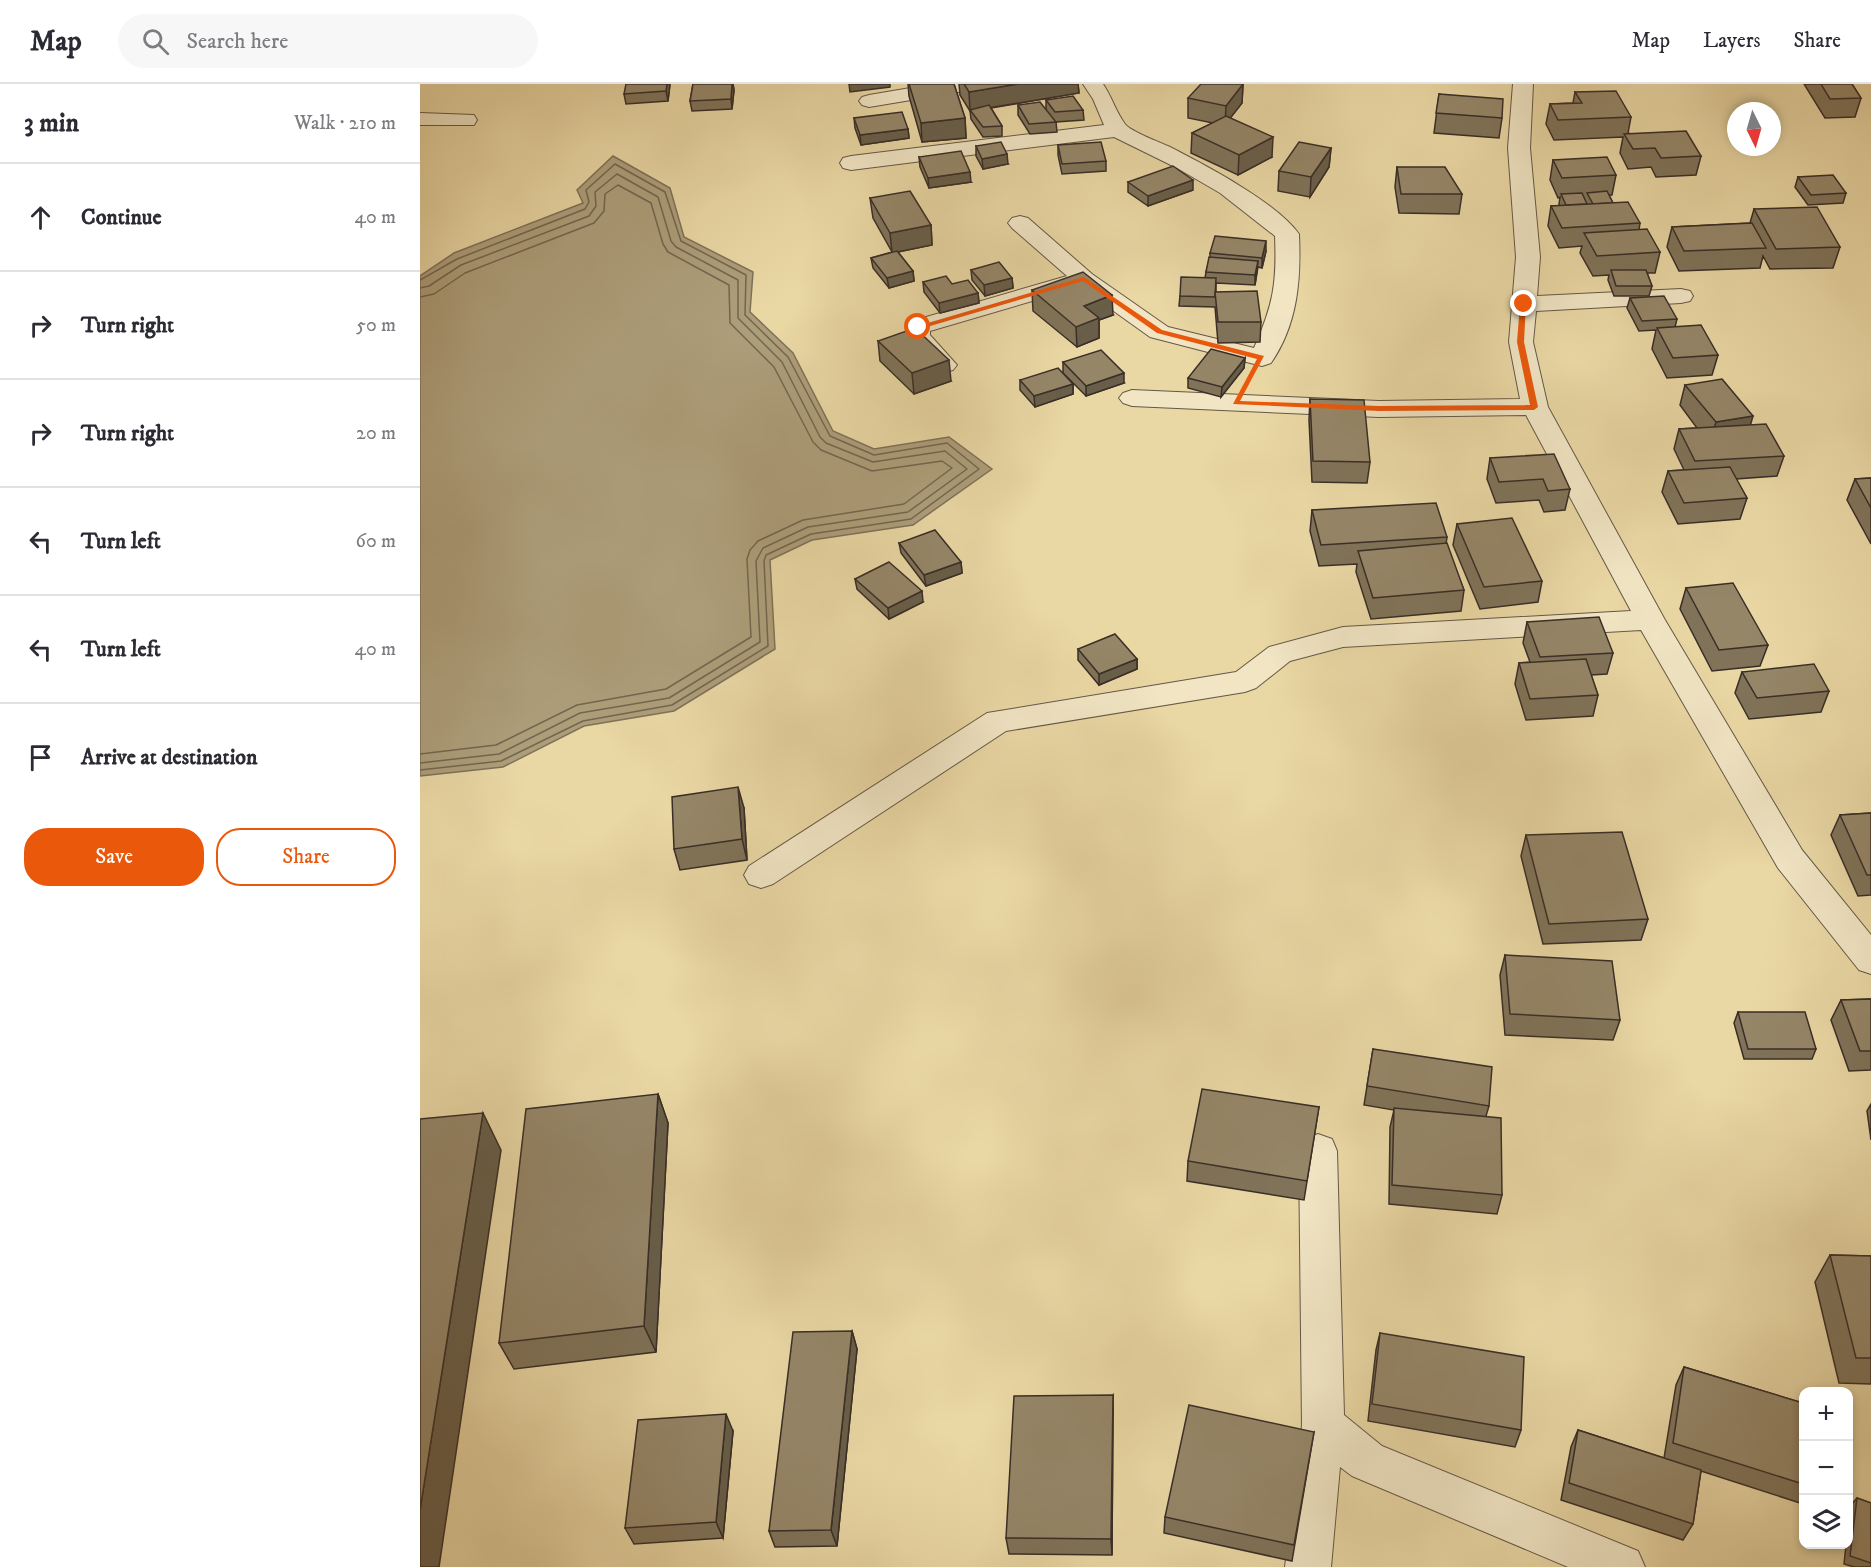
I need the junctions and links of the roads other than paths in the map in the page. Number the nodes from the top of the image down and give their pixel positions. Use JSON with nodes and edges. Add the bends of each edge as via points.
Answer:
{"nodes":[{"id":1,"x":971,"y":84,"type":"edge"},
{"id":2,"x":1093,"y":84,"type":"edge"},
{"id":3,"x":1523,"y":84,"type":"edge"},
{"id":4,"x":869,"y":101,"type":"dead end"},
{"id":5,"x":420,"y":119,"type":"edge"},
{"id":6,"x":466,"y":120,"type":"dead end"},
{"id":7,"x":1117,"y":130,"type":"junction"},
{"id":8,"x":851,"y":163,"type":"dead end"},
{"id":9,"x":1020,"y":223,"type":"dead end"},
{"id":10,"x":1084,"y":279,"type":"junction"},
{"id":11,"x":1681,"y":296,"type":"dead end"},
{"id":12,"x":1524,"y":304,"type":"junction"},
{"id":13,"x":1262,"y":357,"type":"junction"},
{"id":14,"x":949,"y":371,"type":"edge"},
{"id":15,"x":1132,"y":398,"type":"dead end"},
{"id":16,"x":1235,"y":403,"type":"junction"},
{"id":17,"x":1534,"y":407,"type":"junction"},
{"id":18,"x":1650,"y":620,"type":"junction"},
{"id":19,"x":761,"y":875,"type":"dead end"},
{"id":20,"x":1868,"y":952,"type":"edge"},
{"id":21,"x":1318,"y":1151,"type":"edge"},
{"id":22,"x":1323,"y":1425,"type":"junction"},
{"id":23,"x":1308,"y":1567,"type":"edge"},
{"id":24,"x":1622,"y":1567,"type":"edge"}],
"edges":[{"from":1,"to":4,"type":"street"},
{"from":2,"to":7,"type":"street"},
{"from":3,"to":12,"type":"street","via":[[1519,148],[1528,257]]},
{"from":5,"to":6,"type":"street"},
{"from":7,"to":8,"type":"street"},
{"from":7,"to":13,"type":"street","via":[[1188,163],[1269,216],[1287,234],[1289,274],[1281,315]]},
{"from":9,"to":10,"type":"street"},
{"from":10,"to":13,"type":"street","via":[[1159,332]]},
{"from":10,"to":14,"type":"street","via":[[918,327],[918,336]]},
{"from":11,"to":12,"type":"street"},
{"from":12,"to":17,"type":"street","via":[[1521,342]]},
{"from":13,"to":16,"type":"street"},
{"from":15,"to":16,"type":"street"},
{"from":16,"to":17,"type":"street","via":[[1379,409]]},
{"from":17,"to":18,"type":"street"},
{"from":18,"to":19,"type":"street","via":[[1343,638],[1280,654],[1245,681],[998,721]]},
{"from":18,"to":20,"type":"street","via":[[1790,859]]},
{"from":21,"to":22,"type":"street"},
{"from":22,"to":23,"type":"street"},
{"from":22,"to":24,"type":"street","via":[[1367,1461]]}]}
